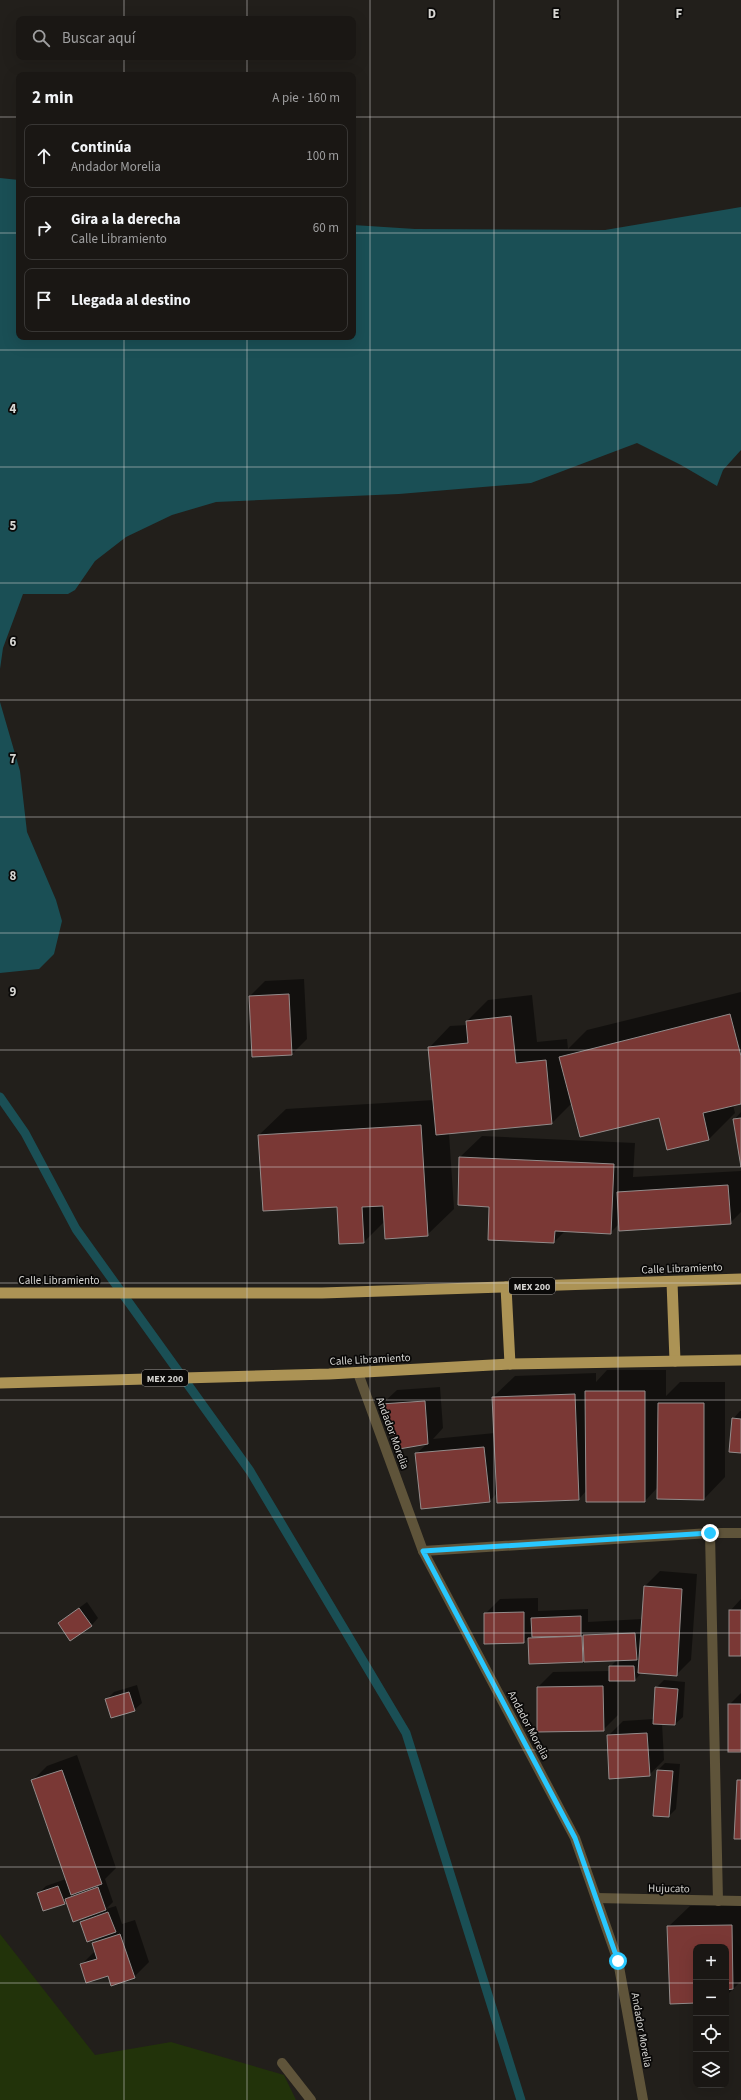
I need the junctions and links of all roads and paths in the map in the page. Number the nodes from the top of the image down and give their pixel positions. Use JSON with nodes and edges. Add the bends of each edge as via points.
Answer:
{"nodes":[{"id":1,"x":741,"y":1279,"type":"edge"},
{"id":2,"x":672,"y":1282,"type":"junction"},
{"id":3,"x":506,"y":1287,"type":"junction"},
{"id":4,"x":0,"y":1293,"type":"edge"},
{"id":5,"x":741,"y":1360,"type":"edge"},
{"id":6,"x":675,"y":1361,"type":"junction"},
{"id":7,"x":510,"y":1364,"type":"junction"},
{"id":8,"x":358,"y":1373,"type":"junction"},
{"id":9,"x":0,"y":1382,"type":"edge"},
{"id":10,"x":710,"y":1533,"type":"junction"},
{"id":11,"x":741,"y":1533,"type":"edge"},
{"id":12,"x":423,"y":1551,"type":"junction"},
{"id":13,"x":596,"y":1898,"type":"junction"},
{"id":14,"x":718,"y":1901,"type":"junction"},
{"id":15,"x":741,"y":1901,"type":"edge"},
{"id":16,"x":282,"y":2063,"type":"dead end"},
{"id":17,"x":311,"y":2100,"type":"edge"},
{"id":18,"x":643,"y":2100,"type":"edge"}],
"edges":[{"from":1,"to":2,"type":"highway","name":"Calle Libramiento","number":"MEX 200"},
{"from":2,"to":3,"type":"highway","name":"Calle Libramiento","number":"MEX 200"},
{"from":2,"to":6,"type":"highway"},
{"from":3,"to":4,"type":"highway","name":"Calle Libramiento","number":"MEX 200","via":[[322,1292]]},
{"from":3,"to":7,"type":"highway"},
{"from":5,"to":6,"type":"highway","name":"Calle Libramiento","number":"MEX 200"},
{"from":6,"to":7,"type":"highway","name":"Calle Libramiento","number":"MEX 200"},
{"from":7,"to":8,"type":"highway","name":"Calle Libramiento","number":"MEX 200"},
{"from":8,"to":9,"type":"highway","name":"Calle Libramiento","number":"MEX 200"},
{"from":8,"to":12,"type":"street","name":"Andador Morelia"},
{"from":10,"to":11,"type":"street"},
{"from":10,"to":12,"type":"street"},
{"from":10,"to":14,"type":"street"},
{"from":12,"to":13,"type":"street","name":"Andador Morelia","via":[[575,1838]]},
{"from":13,"to":14,"type":"street","name":"Hujucato"},
{"from":13,"to":18,"type":"street","name":"Andador Morelia","via":[[618,1961]]},
{"from":14,"to":15,"type":"street","name":"Hujucato"},
{"from":16,"to":17,"type":"street"}]}
